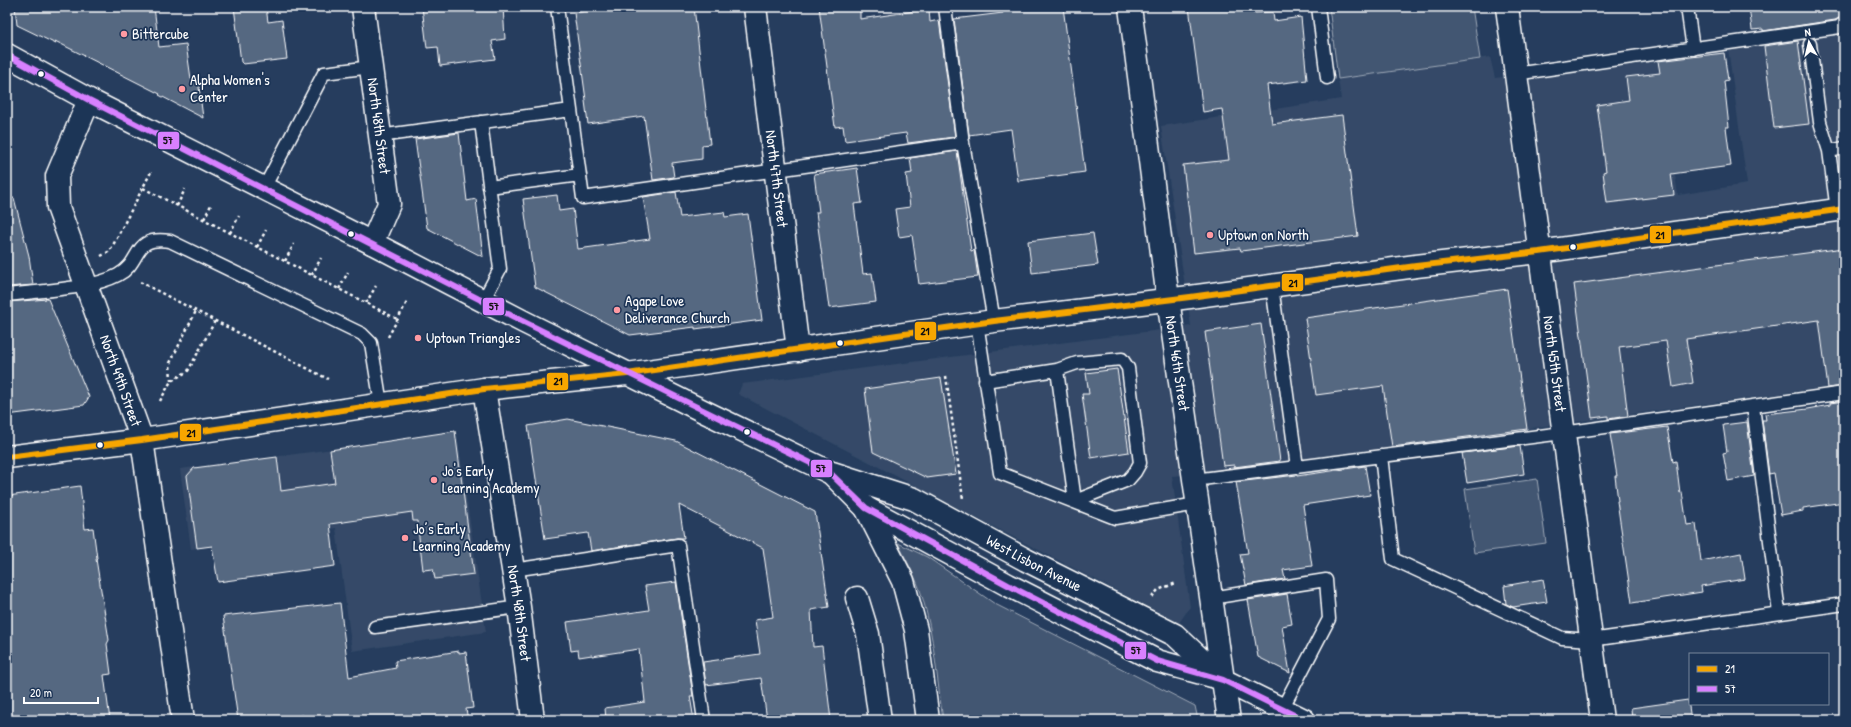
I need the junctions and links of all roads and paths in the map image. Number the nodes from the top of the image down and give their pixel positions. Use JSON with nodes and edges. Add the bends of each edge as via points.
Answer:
{"nodes":[{"id":1,"x":363,"y":7,"type":"edge"},
{"id":2,"x":557,"y":7,"type":"edge"},
{"id":3,"x":755,"y":7,"type":"edge"},
{"id":4,"x":945,"y":7,"type":"edge"},
{"id":5,"x":1130,"y":7,"type":"edge"},
{"id":6,"x":1318,"y":7,"type":"edge"},
{"id":7,"x":1507,"y":7,"type":"edge"},
{"id":8,"x":1687,"y":7,"type":"edge"},
{"id":9,"x":1844,"y":24,"type":"edge"},
{"id":10,"x":1810,"y":44,"type":"dead end"},
{"id":11,"x":1693,"y":49,"type":"junction"},
{"id":12,"x":7,"y":55,"type":"edge"},
{"id":13,"x":371,"y":67,"type":"junction"},
{"id":14,"x":1515,"y":74,"type":"junction"},
{"id":15,"x":1327,"y":78,"type":"dead end"},
{"id":16,"x":89,"y":100,"type":"junction"},
{"id":17,"x":571,"y":110,"type":"junction"},
{"id":18,"x":481,"y":122,"type":"junction"},
{"id":19,"x":379,"y":136,"type":"junction"},
{"id":20,"x":963,"y":143,"type":"junction"},
{"id":21,"x":1844,"y":148,"type":"edge"},
{"id":22,"x":1829,"y":151,"type":"junction"},
{"id":23,"x":775,"y":171,"type":"junction"},
{"id":24,"x":151,"y":172,"type":"dead end"},
{"id":25,"x":580,"y":175,"type":"junction"},
{"id":26,"x":489,"y":187,"type":"junction"},
{"id":27,"x":142,"y":188,"type":"junction"},
{"id":28,"x":184,"y":188,"type":"dead end"},
{"id":29,"x":264,"y":188,"type":"junction"},
{"id":30,"x":212,"y":203,"type":"dead end"},
{"id":31,"x":176,"y":206,"type":"junction"},
{"id":32,"x":1840,"y":209,"type":"edge"},
{"id":33,"x":239,"y":216,"type":"dead end"},
{"id":34,"x":204,"y":219,"type":"junction"},
{"id":35,"x":266,"y":230,"type":"dead end"},
{"id":36,"x":230,"y":233,"type":"junction"},
{"id":37,"x":372,"y":243,"type":"junction"},
{"id":38,"x":294,"y":244,"type":"dead end"},
{"id":39,"x":257,"y":247,"type":"junction"},
{"id":40,"x":1539,"y":252,"type":"junction"},
{"id":41,"x":100,"y":257,"type":"dead end"},
{"id":42,"x":321,"y":258,"type":"dead end"},
{"id":43,"x":285,"y":261,"type":"junction"},
{"id":44,"x":348,"y":272,"type":"dead end"},
{"id":45,"x":312,"y":275,"type":"junction"},
{"id":46,"x":138,"y":281,"type":"dead end"},
{"id":47,"x":86,"y":285,"type":"junction"},
{"id":48,"x":376,"y":286,"type":"dead end"},
{"id":49,"x":1272,"y":286,"type":"junction"},
{"id":50,"x":339,"y":289,"type":"junction"},
{"id":51,"x":7,"y":295,"type":"edge"},
{"id":52,"x":1168,"y":299,"type":"junction"},
{"id":53,"x":483,"y":301,"type":"junction"},
{"id":54,"x":407,"y":302,"type":"dead end"},
{"id":55,"x":366,"y":303,"type":"junction"},
{"id":56,"x":196,"y":311,"type":"junction"},
{"id":57,"x":397,"y":319,"type":"junction"},
{"id":58,"x":215,"y":321,"type":"junction"},
{"id":59,"x":986,"y":322,"type":"junction"},
{"id":60,"x":387,"y":339,"type":"dead end"},
{"id":61,"x":798,"y":350,"type":"junction"},
{"id":62,"x":1057,"y":370,"type":"junction"},
{"id":63,"x":627,"y":374,"type":"junction"},
{"id":64,"x":946,"y":376,"type":"dead end"},
{"id":65,"x":328,"y":379,"type":"dead end"},
{"id":66,"x":172,"y":381,"type":"junction"},
{"id":67,"x":986,"y":381,"type":"junction"},
{"id":68,"x":484,"y":389,"type":"junction"},
{"id":69,"x":1844,"y":393,"type":"edge"},
{"id":70,"x":160,"y":401,"type":"dead end"},
{"id":71,"x":381,"y":404,"type":"junction"},
{"id":72,"x":1753,"y":406,"type":"junction"},
{"id":73,"x":1563,"y":433,"type":"junction"},
{"id":74,"x":142,"y":440,"type":"junction"},
{"id":75,"x":1381,"y":456,"type":"junction"},
{"id":76,"x":7,"y":457,"type":"edge"},
{"id":77,"x":1297,"y":467,"type":"junction"},
{"id":78,"x":829,"y":472,"type":"junction"},
{"id":79,"x":1194,"y":480,"type":"junction"},
{"id":80,"x":1075,"y":502,"type":"junction"},
{"id":81,"x":1197,"y":504,"type":"junction"},
{"id":82,"x":964,"y":505,"type":"dead end"},
{"id":83,"x":866,"y":508,"type":"junction"},
{"id":84,"x":514,"y":578,"type":"junction"},
{"id":85,"x":1176,"y":583,"type":"dead end"},
{"id":86,"x":857,"y":598,"type":"dead end"},
{"id":87,"x":1211,"y":598,"type":"junction"},
{"id":88,"x":1150,"y":599,"type":"dead end"},
{"id":89,"x":1844,"y":604,"type":"edge"},
{"id":90,"x":519,"y":607,"type":"junction"},
{"id":91,"x":1780,"y":613,"type":"junction"},
{"id":92,"x":375,"y":627,"type":"dead end"},
{"id":93,"x":1591,"y":640,"type":"junction"},
{"id":94,"x":1223,"y":680,"type":"junction"},
{"id":95,"x":1282,"y":709,"type":"junction"},
{"id":96,"x":183,"y":720,"type":"edge"},
{"id":97,"x":533,"y":720,"type":"edge"},
{"id":98,"x":704,"y":720,"type":"edge"},
{"id":99,"x":880,"y":720,"type":"edge"},
{"id":100,"x":928,"y":720,"type":"edge"},
{"id":101,"x":1230,"y":720,"type":"edge"},
{"id":102,"x":1304,"y":720,"type":"edge"},
{"id":103,"x":1602,"y":720,"type":"edge"}],
"edges":[{"from":1,"to":13,"type":"main road","name":"North 48th Street"},
{"from":2,"to":17,"type":"lane"},
{"from":3,"to":23,"type":"main road","name":"North 47th Street"},
{"from":4,"to":20,"type":"lane"},
{"from":5,"to":52,"type":"main road","name":"North 46th Street"},
{"from":6,"to":15,"type":"lane"},
{"from":7,"to":14,"type":"main road","name":"North 45th Street"},
{"from":8,"to":11,"type":"lane"},
{"from":9,"to":11,"type":"lane","via":[[1840,27]]},
{"from":10,"to":22,"type":"lane","via":[[1820,122]]},
{"from":11,"to":14,"type":"lane"},
{"from":12,"to":16,"type":"main road","name":"West Lisbon Avenue"},
{"from":13,"to":19,"type":"main road","name":"North 48th Street"},
{"from":13,"to":29,"type":"lane","via":[[324,73]]},
{"from":14,"to":40,"type":"main road","name":"North 45th Street"},
{"from":16,"to":29,"type":"main road","name":"West Lisbon Avenue"},
{"from":16,"to":47,"type":"main road","name":"North 49th Street","via":[[57,176],[58,207]]},
{"from":17,"to":18,"type":"lane"},
{"from":17,"to":25,"type":"lane"},
{"from":18,"to":19,"type":"lane"},
{"from":18,"to":26,"type":"lane"},
{"from":19,"to":37,"type":"main road","name":"North 48th Street","via":[[389,204]]},
{"from":20,"to":23,"type":"lane"},
{"from":20,"to":59,"type":"lane"},
{"from":21,"to":22,"type":"lane"},
{"from":22,"to":32,"type":"lane"},
{"from":23,"to":25,"type":"lane","via":[[583,198]]},
{"from":23,"to":61,"type":"main road","name":"North 47th Street"},
{"from":24,"to":27,"type":"path"},
{"from":25,"to":26,"type":"lane"},
{"from":26,"to":53,"type":"lane","via":[[500,269]]},
{"from":27,"to":31,"type":"path"},
{"from":27,"to":41,"type":"path","via":[[110,251]]},
{"from":28,"to":31,"type":"path"},
{"from":29,"to":37,"type":"main road","name":"West Lisbon Avenue"},
{"from":30,"to":34,"type":"path"},
{"from":31,"to":34,"type":"path"},
{"from":32,"to":40,"type":"main road"},
{"from":33,"to":36,"type":"path"},
{"from":34,"to":36,"type":"path"},
{"from":35,"to":39,"type":"path"},
{"from":36,"to":39,"type":"path"},
{"from":37,"to":53,"type":"main road","name":"West Lisbon Avenue"},
{"from":38,"to":43,"type":"path"},
{"from":39,"to":43,"type":"path"},
{"from":40,"to":49,"type":"main road"},
{"from":40,"to":73,"type":"main road","name":"North 45th Street"},
{"from":42,"to":45,"type":"path"},
{"from":43,"to":45,"type":"path"},
{"from":44,"to":50,"type":"path"},
{"from":45,"to":50,"type":"path"},
{"from":46,"to":56,"type":"path"},
{"from":47,"to":51,"type":"lane"},
{"from":47,"to":71,"type":"lane","via":[[124,272],[139,249],[147,243],[159,240],[170,242],[362,334],[371,343]]},
{"from":47,"to":74,"type":"main road","name":"North 49th Street"},
{"from":48,"to":55,"type":"path"},
{"from":49,"to":52,"type":"main road"},
{"from":49,"to":77,"type":"lane"},
{"from":50,"to":55,"type":"path"},
{"from":52,"to":59,"type":"main road"},
{"from":52,"to":79,"type":"main road","name":"North 46th Street"},
{"from":53,"to":63,"type":"main road","name":"West Lisbon Avenue"},
{"from":54,"to":57,"type":"path"},
{"from":55,"to":57,"type":"path"},
{"from":56,"to":58,"type":"path"},
{"from":56,"to":66,"type":"path","via":[[170,363]]},
{"from":57,"to":60,"type":"path"},
{"from":58,"to":65,"type":"path"},
{"from":58,"to":66,"type":"path","via":[[188,371]]},
{"from":59,"to":61,"type":"main road"},
{"from":59,"to":67,"type":"lane"},
{"from":61,"to":63,"type":"main road"},
{"from":62,"to":67,"type":"lane"},
{"from":62,"to":80,"type":"lane"},
{"from":62,"to":80,"type":"lane","via":[[1077,363],[1122,359],[1128,368],[1140,463],[1128,480]]},
{"from":63,"to":68,"type":"main road"},
{"from":63,"to":78,"type":"main road","name":"West Lisbon Avenue"},
{"from":64,"to":82,"type":"path"},
{"from":66,"to":70,"type":"path"},
{"from":67,"to":80,"type":"lane","via":[[1000,473]]},
{"from":68,"to":71,"type":"main road"},
{"from":68,"to":84,"type":"main road","name":"North 48th Street"},
{"from":69,"to":72,"type":"lane"},
{"from":71,"to":74,"type":"main road"},
{"from":72,"to":73,"type":"lane"},
{"from":72,"to":91,"type":"lane"},
{"from":73,"to":75,"type":"lane"},
{"from":73,"to":93,"type":"main road","name":"North 45th Street"},
{"from":74,"to":76,"type":"main road"},
{"from":74,"to":96,"type":"main road","name":"North 49th Street"},
{"from":75,"to":77,"type":"lane"},
{"from":75,"to":93,"type":"lane","via":[[1394,559],[1562,638]]},
{"from":77,"to":79,"type":"lane"},
{"from":78,"to":83,"type":"main road","name":"West Lisbon Avenue"},
{"from":78,"to":94,"type":"main road","name":"West Lisbon Avenue","via":[[914,499],[1026,560],[1175,635]]},
{"from":79,"to":81,"type":"main road","name":"North 46th Street"},
{"from":80,"to":81,"type":"lane","via":[[1115,518]]},
{"from":81,"to":87,"type":"main road","name":"North 46th Street"},
{"from":83,"to":94,"type":"main road","name":"West Lisbon Avenue","via":[[1008,585],[1157,660]]},
{"from":83,"to":100,"type":"main road","via":[[903,581],[916,630]]},
{"from":84,"to":90,"type":"main road","name":"North 48th Street"},
{"from":84,"to":98,"type":"lane","via":[[678,545]]},
{"from":85,"to":88,"type":"path","via":[[1158,590]]},
{"from":86,"to":99,"type":"main road","via":[[868,634]]},
{"from":87,"to":94,"type":"main road","name":"North 46th Street"},
{"from":87,"to":95,"type":"lane","via":[[1326,580],[1329,619]]},
{"from":89,"to":91,"type":"lane"},
{"from":90,"to":92,"type":"lane"},
{"from":90,"to":97,"type":"main road","name":"North 48th Street"},
{"from":91,"to":93,"type":"lane"},
{"from":93,"to":103,"type":"main road","name":"North 45th Street"},
{"from":94,"to":95,"type":"main road","name":"West Lisbon Avenue"},
{"from":94,"to":101,"type":"main road","name":"North 46th Street"},
{"from":95,"to":102,"type":"main road","name":"West Lisbon Avenue"}]}
